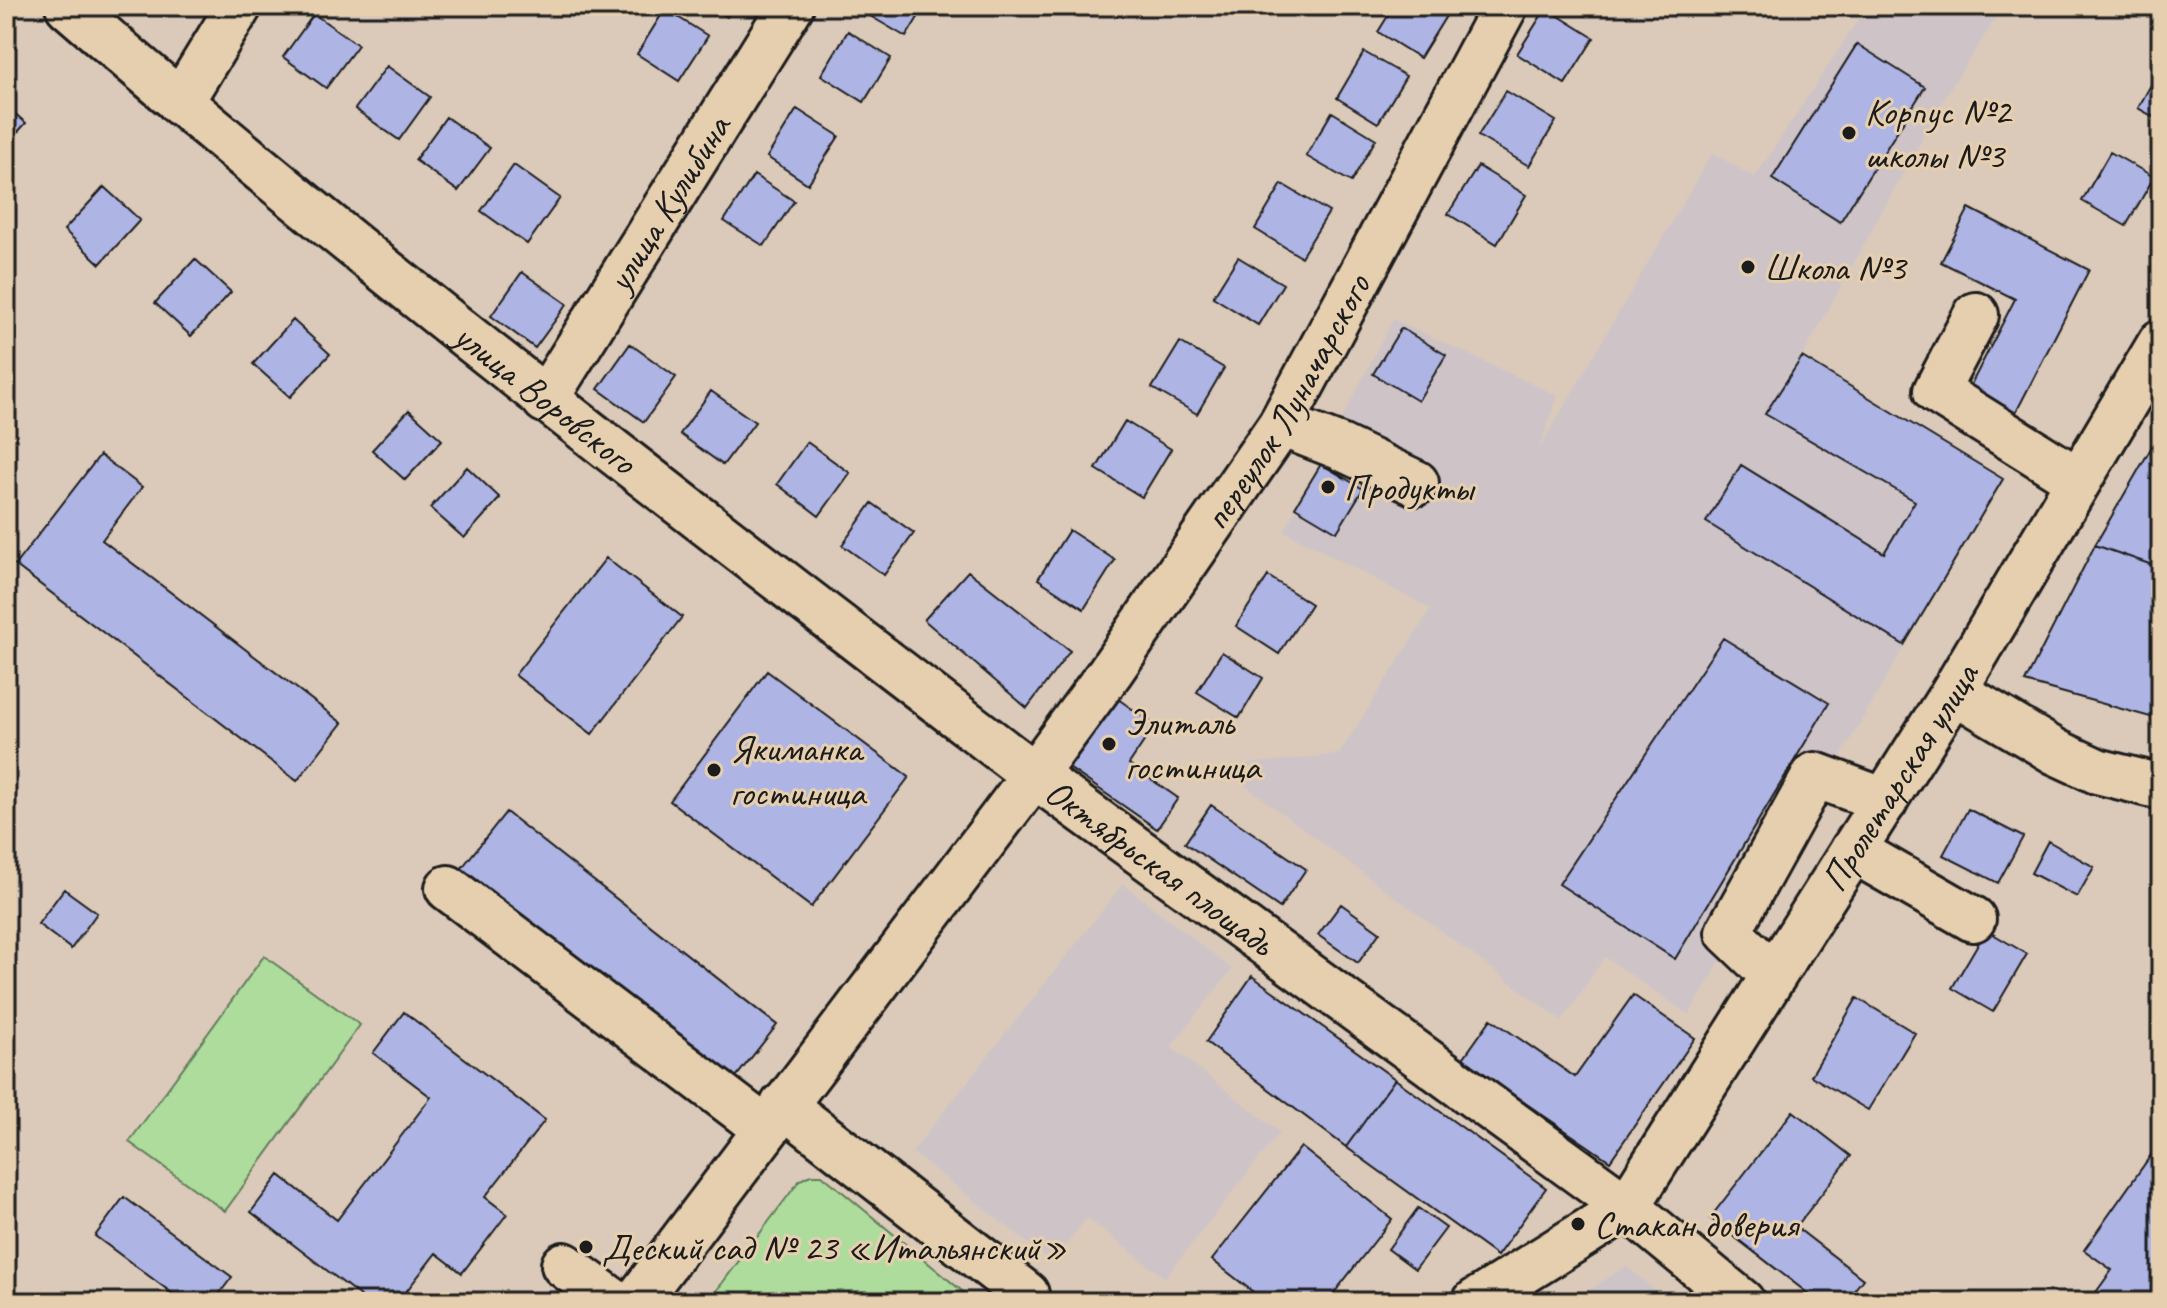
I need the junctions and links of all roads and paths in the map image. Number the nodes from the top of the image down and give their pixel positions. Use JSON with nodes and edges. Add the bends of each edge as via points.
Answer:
{"nodes":[{"id":1,"x":68,"y":6,"type":"edge"},
{"id":2,"x":239,"y":6,"type":"edge"},
{"id":3,"x":791,"y":6,"type":"edge"},
{"id":4,"x":1505,"y":6,"type":"edge"},
{"id":5,"x":180,"y":103,"type":"junction"},
{"id":6,"x":1976,"y":315,"type":"dead end"},
{"id":7,"x":2161,"y":342,"type":"edge"},
{"id":8,"x":545,"y":400,"type":"junction"},
{"id":9,"x":1281,"y":424,"type":"junction"},
{"id":10,"x":2078,"y":480,"type":"junction"},
{"id":11,"x":1416,"y":483,"type":"dead end"},
{"id":12,"x":1954,"y":691,"type":"junction"},
{"id":13,"x":1034,"y":775,"type":"junction"},
{"id":14,"x":2161,"y":787,"type":"edge"},
{"id":15,"x":1885,"y":801,"type":"junction"},
{"id":16,"x":1853,"y":850,"type":"junction"},
{"id":17,"x":448,"y":888,"type":"dead end"},
{"id":18,"x":1973,"y":919,"type":"dead end"},
{"id":19,"x":1773,"y":975,"type":"junction"},
{"id":20,"x":775,"y":1117,"type":"junction"},
{"id":21,"x":1627,"y":1207,"type":"junction"},
{"id":22,"x":564,"y":1265,"type":"dead end"},
{"id":23,"x":1026,"y":1294,"type":"dead end"},
{"id":24,"x":614,"y":1302,"type":"edge"},
{"id":25,"x":636,"y":1302,"type":"edge"},
{"id":26,"x":1475,"y":1302,"type":"edge"},
{"id":27,"x":1742,"y":1302,"type":"edge"}],
"edges":[{"from":1,"to":5,"type":"street","name":"улица Воровского"},
{"from":2,"to":5,"type":"street"},
{"from":3,"to":8,"type":"street","name":"улица Кулибина"},
{"from":4,"to":9,"type":"street","name":"переулок Луначарского"},
{"from":5,"to":8,"type":"street","name":"улица Воровского"},
{"from":6,"to":10,"type":"street","via":[[1936,391]]},
{"from":7,"to":10,"type":"street","name":"Пролетарская улица"},
{"from":8,"to":13,"type":"street","name":"улица Воровского"},
{"from":9,"to":11,"type":"street"},
{"from":9,"to":13,"type":"street","name":"переулок Луначарского"},
{"from":10,"to":12,"type":"street","name":"Пролетарская улица"},
{"from":12,"to":14,"type":"street","via":[[2056,752],[2097,771]]},
{"from":12,"to":15,"type":"street","name":"Пролетарская улица"},
{"from":13,"to":20,"type":"street","name":"Октябрьская площадь"},
{"from":13,"to":21,"type":"street","name":"Октябрьская площадь"},
{"from":15,"to":16,"type":"street","name":"Пролетарская улица"},
{"from":15,"to":19,"type":"street","via":[[1815,775],[1728,932]]},
{"from":16,"to":18,"type":"street"},
{"from":16,"to":19,"type":"street","name":"Пролетарская улица"},
{"from":17,"to":20,"type":"street"},
{"from":19,"to":21,"type":"street","name":"Пролетарская улица"},
{"from":20,"to":23,"type":"street"},
{"from":20,"to":25,"type":"street","name":"Октябрьская площадь"},
{"from":21,"to":26,"type":"street"},
{"from":21,"to":27,"type":"street","name":"Октябрьская площадь"},
{"from":22,"to":24,"type":"street"}]}
